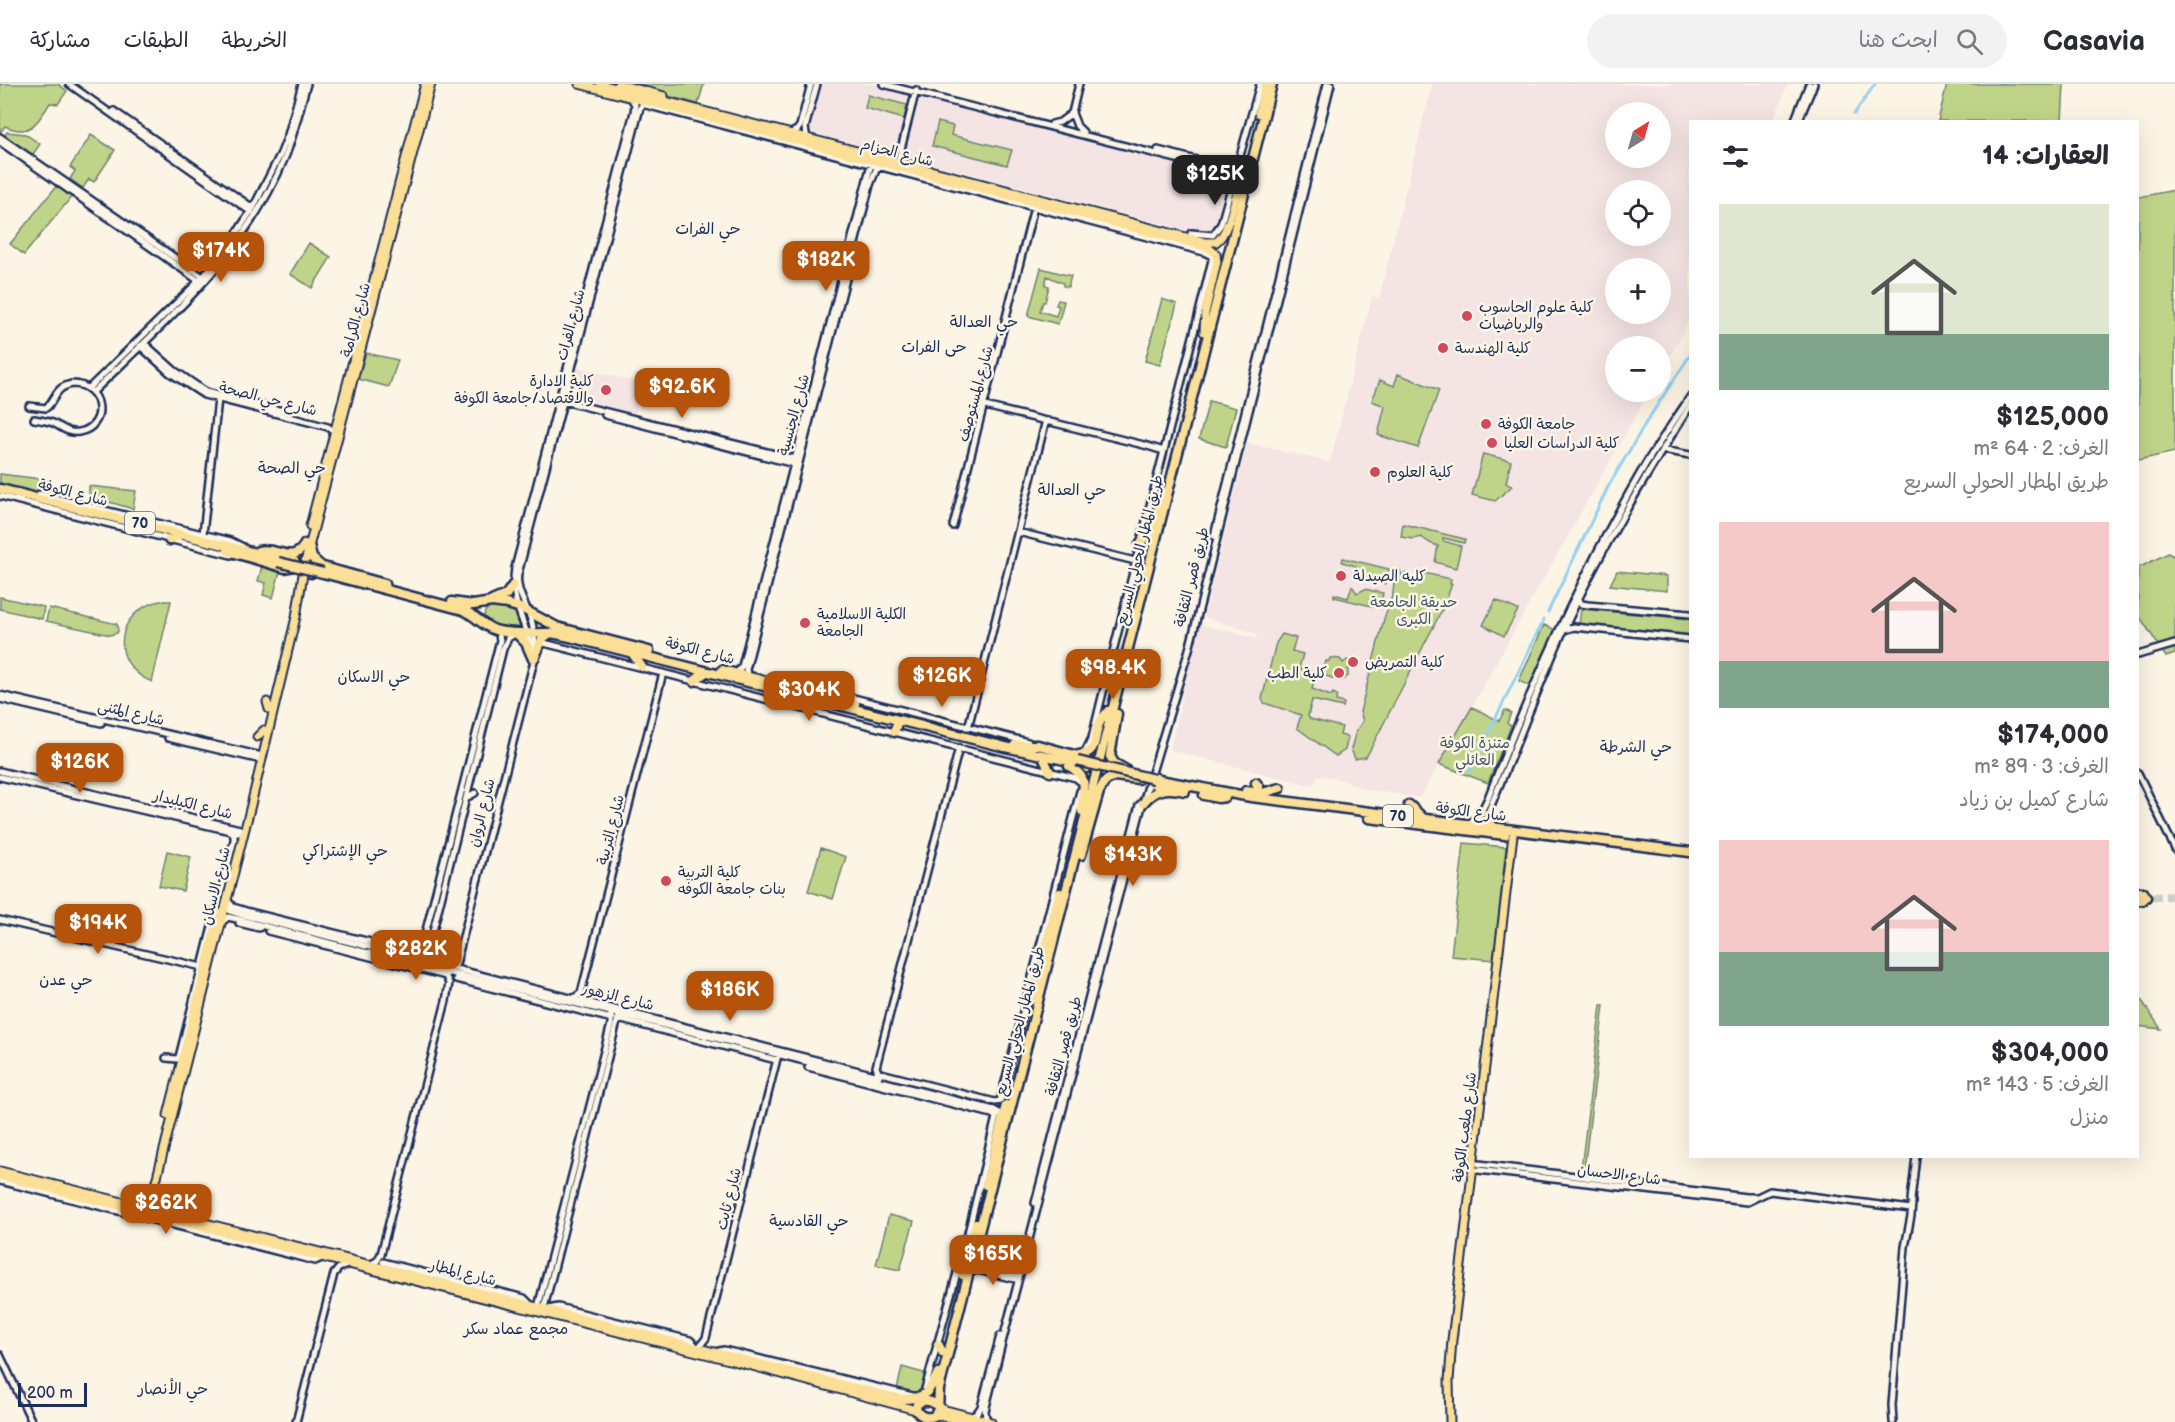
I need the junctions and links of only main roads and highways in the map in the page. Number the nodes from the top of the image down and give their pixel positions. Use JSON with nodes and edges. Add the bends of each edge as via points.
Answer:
{"nodes":[{"id":1,"x":425,"y":84,"type":"edge"},
{"id":2,"x":431,"y":84,"type":"edge"},
{"id":3,"x":579,"y":84,"type":"edge"},
{"id":4,"x":618,"y":84,"type":"edge"},
{"id":5,"x":1266,"y":84,"type":"edge"},
{"id":6,"x":1272,"y":84,"type":"edge"},
{"id":7,"x":601,"y":87,"type":"edge"},
{"id":8,"x":649,"y":102,"type":"junction"},
{"id":9,"x":662,"y":103,"type":"junction"},
{"id":10,"x":723,"y":115,"type":"junction"},
{"id":11,"x":787,"y":138,"type":"junction"},
{"id":12,"x":1237,"y":172,"type":"junction"},
{"id":13,"x":930,"y":173,"type":"junction"},
{"id":14,"x":940,"y":175,"type":"junction"},
{"id":15,"x":401,"y":187,"type":"junction"},
{"id":16,"x":981,"y":189,"type":"junction"},
{"id":17,"x":993,"y":196,"type":"road end"},
{"id":18,"x":1059,"y":206,"type":"junction"},
{"id":19,"x":1069,"y":209,"type":"junction"},
{"id":20,"x":1204,"y":332,"type":"junction"},
{"id":21,"x":358,"y":352,"type":"junction"},
{"id":22,"x":1169,"y":448,"type":"junction"},
{"id":23,"x":6,"y":492,"type":"edge"},
{"id":24,"x":319,"y":500,"type":"junction"},
{"id":25,"x":121,"y":521,"type":"junction"},
{"id":26,"x":1155,"y":522,"type":"junction"},
{"id":27,"x":1140,"y":544,"type":"road end"},
{"id":28,"x":307,"y":545,"type":"junction"},
{"id":29,"x":225,"y":547,"type":"junction"},
{"id":30,"x":258,"y":551,"type":"junction"},
{"id":31,"x":242,"y":552,"type":"junction"},
{"id":32,"x":303,"y":561,"type":"joint"},
{"id":33,"x":304,"y":571,"type":"junction"},
{"id":34,"x":325,"y":574,"type":"junction"},
{"id":35,"x":513,"y":585,"type":"road end"},
{"id":36,"x":390,"y":589,"type":"junction"},
{"id":37,"x":488,"y":603,"type":"junction"},
{"id":38,"x":294,"y":617,"type":"junction"},
{"id":39,"x":482,"y":622,"type":"junction"},
{"id":40,"x":292,"y":626,"type":"junction"},
{"id":41,"x":516,"y":634,"type":"junction"},
{"id":42,"x":534,"y":637,"type":"junction"},
{"id":43,"x":632,"y":653,"type":"junction"},
{"id":44,"x":1124,"y":666,"type":"junction"},
{"id":45,"x":642,"y":668,"type":"road end"},
{"id":46,"x":706,"y":672,"type":"junction"},
{"id":47,"x":747,"y":674,"type":"junction"},
{"id":48,"x":694,"y":681,"type":"road end"},
{"id":49,"x":1108,"y":711,"type":"junction"},
{"id":50,"x":898,"y":721,"type":"junction"},
{"id":51,"x":264,"y":730,"type":"junction"},
{"id":52,"x":894,"y":732,"type":"road end"},
{"id":53,"x":257,"y":737,"type":"dead end"},
{"id":54,"x":1013,"y":747,"type":"junction"},
{"id":55,"x":1044,"y":759,"type":"junction"},
{"id":56,"x":1075,"y":760,"type":"junction"},
{"id":57,"x":1050,"y":772,"type":"road end"},
{"id":58,"x":1151,"y":777,"type":"junction"},
{"id":59,"x":1256,"y":783,"type":"dead end"},
{"id":60,"x":1280,"y":788,"type":"dead end"},
{"id":61,"x":1167,"y":789,"type":"junction"},
{"id":62,"x":1223,"y":794,"type":"junction"},
{"id":63,"x":1251,"y":797,"type":"junction"},
{"id":64,"x":1143,"y":803,"type":"road end"},
{"id":65,"x":1408,"y":805,"type":"dead end"},
{"id":66,"x":1487,"y":809,"type":"road end"},
{"id":67,"x":1082,"y":811,"type":"junction"},
{"id":68,"x":1383,"y":820,"type":"junction"},
{"id":69,"x":1425,"y":820,"type":"junction"},
{"id":70,"x":1399,"y":823,"type":"junction"},
{"id":71,"x":1493,"y":827,"type":"junction"},
{"id":72,"x":243,"y":830,"type":"junction"},
{"id":73,"x":1465,"y":830,"type":"junction"},
{"id":74,"x":1510,"y":834,"type":"junction"},
{"id":75,"x":1668,"y":852,"type":"junction"},
{"id":76,"x":1688,"y":854,"type":"edge"},
{"id":77,"x":227,"y":886,"type":"junction"},
{"id":78,"x":1068,"y":886,"type":"junction"},
{"id":79,"x":2139,"y":892,"type":"edge"},
{"id":80,"x":2139,"y":900,"type":"edge"},
{"id":81,"x":1055,"y":926,"type":"junction"},
{"id":82,"x":1052,"y":938,"type":"junction"},
{"id":83,"x":205,"y":978,"type":"junction"},
{"id":84,"x":202,"y":987,"type":"junction"},
{"id":85,"x":1487,"y":1080,"type":"junction"},
{"id":86,"x":0,"y":1171,"type":"edge"},
{"id":87,"x":0,"y":1176,"type":"edge"},
{"id":88,"x":153,"y":1178,"type":"junction"},
{"id":89,"x":76,"y":1192,"type":"junction"},
{"id":90,"x":86,"y":1195,"type":"junction"},
{"id":91,"x":134,"y":1204,"type":"junction"},
{"id":92,"x":162,"y":1212,"type":"junction"},
{"id":93,"x":974,"y":1244,"type":"junction"},
{"id":94,"x":280,"y":1245,"type":"junction"},
{"id":95,"x":289,"y":1247,"type":"junction"},
{"id":96,"x":1463,"y":1263,"type":"junction"},
{"id":97,"x":973,"y":1264,"type":"junction"},
{"id":98,"x":579,"y":1320,"type":"junction"},
{"id":99,"x":588,"y":1323,"type":"junction"},
{"id":100,"x":938,"y":1344,"type":"road end"},
{"id":101,"x":943,"y":1353,"type":"junction"},
{"id":102,"x":713,"y":1355,"type":"junction"},
{"id":103,"x":741,"y":1361,"type":"junction"},
{"id":104,"x":938,"y":1373,"type":"junction"},
{"id":105,"x":901,"y":1400,"type":"junction"},
{"id":106,"x":918,"y":1406,"type":"junction"},
{"id":107,"x":933,"y":1414,"type":"edge"},
{"id":108,"x":970,"y":1420,"type":"edge"},
{"id":109,"x":914,"y":1422,"type":"edge"},
{"id":110,"x":991,"y":1422,"type":"edge"},
{"id":111,"x":1452,"y":1422,"type":"edge"}],
"edges":[{"from":1,"to":15,"type":"main road","name":"شارع الكرامة"},
{"from":2,"to":15,"type":"main road","name":"شارع الكرامة"},
{"from":3,"to":7,"type":"main road","name":"شارع الحزام"},
{"from":4,"to":10,"type":"main road","via":[[717,110]]},
{"from":5,"to":12,"type":"highway","name":"طريق المطار الحولي السريع"},
{"from":6,"to":22,"type":"highway","name":"طريق المطار الحولي السريع"},
{"from":7,"to":8,"type":"main road","name":"شارع الحزام"},
{"from":7,"to":8,"type":"main road","name":"شارع الحزام"},
{"from":8,"to":9,"type":"main road","name":"شارع الحزام"},
{"from":9,"to":10,"type":"main road","name":"شارع الحزام"},
{"from":9,"to":11,"type":"main road","name":"شارع الحزام","via":[[699,118]]},
{"from":10,"to":11,"type":"main road","name":"شارع الحزام"},
{"from":11,"to":13,"type":"main road","name":"شارع الحزام","via":[[852,158]]},
{"from":11,"to":13,"type":"main road","name":"شارع الحزام","via":[[807,138]]},
{"from":12,"to":19,"type":"main road","name":"شارع الحزام","via":[[1238,184],[1225,231],[1216,242]]},
{"from":12,"to":20,"type":"highway","name":"طريق المطار الحولي السريع"},
{"from":13,"to":14,"type":"main road","name":"شارع الحزام"},
{"from":14,"to":16,"type":"main road","name":"شارع الحزام"},
{"from":14,"to":18,"type":"main road","name":"شارع الحزام","via":[[1031,193]]},
{"from":15,"to":21,"type":"main road","name":"شارع الكرامة"},
{"from":16,"to":17,"type":"main road"},
{"from":16,"to":18,"type":"main road","name":"شارع الحزام"},
{"from":18,"to":19,"type":"main road","name":"شارع الحزام"},
{"from":19,"to":20,"type":"main road","name":"شارع الحزام","via":[[1093,220],[1209,248],[1216,254]]},
{"from":20,"to":22,"type":"highway","name":"طريق المطار الحولي السريع"},
{"from":21,"to":24,"type":"main road","name":"شارع الكرامة"},
{"from":21,"to":24,"type":"main road","name":"شارع الكرامة","via":[[334,431]]},
{"from":22,"to":26,"type":"highway","name":"طريق المطار الحولي السريع"},
{"from":22,"to":44,"type":"highway","name":"طريق المطار الحولي السريع"},
{"from":23,"to":25,"type":"highway","name":"شارع الكوفة","number":"70"},
{"from":24,"to":28,"type":"main road","name":"شارع الكرامة"},
{"from":25,"to":29,"type":"highway","name":"شارع الكوفة","number":"70"},
{"from":25,"to":29,"type":"highway","name":"شارع الكوفة","number":"70","via":[[173,539]]},
{"from":26,"to":27,"type":"highway"},
{"from":26,"to":49,"type":"highway","name":"طريق المطار الحولي السريع"},
{"from":28,"to":30,"type":"highway","via":[[293,555]]},
{"from":28,"to":32,"type":"main road","name":"شارع الكرامة"},
{"from":28,"to":34,"type":"highway"},
{"from":29,"to":31,"type":"highway"},
{"from":29,"to":34,"type":"highway","name":"شارع الكوفة","number":"70","bridge":true},
{"from":30,"to":31,"type":"highway"},
{"from":30,"to":31,"type":"highway","via":[[292,559],[295,564],[285,568]]},
{"from":32,"to":33,"type":"main road","name":"شارع الاسكان"},
{"from":33,"to":34,"type":"highway","via":[[313,566]]},
{"from":33,"to":38,"type":"main road","name":"شارع الاسكان","via":[[302,596]]},
{"from":33,"to":38,"type":"main road","name":"شارع الاسكان","via":[[295,578]]},
{"from":34,"to":36,"type":"highway","number":"70"},
{"from":35,"to":37,"type":"highway","via":[[501,598]]},
{"from":36,"to":37,"type":"highway","number":"70","via":[[464,604]]},
{"from":36,"to":39,"type":"highway","number":"70","via":[[408,600],[463,610]]},
{"from":37,"to":39,"type":"highway","via":[[480,612]]},
{"from":37,"to":47,"type":"highway","name":"شارع الكوفة","number":"70","via":[[519,604],[557,627]]},
{"from":38,"to":40,"type":"main road","name":"شارع الاسكان"},
{"from":39,"to":41,"type":"highway","number":"70"},
{"from":40,"to":51,"type":"main road","name":"شارع الاسكان","via":[[283,646]]},
{"from":40,"to":72,"type":"main road","name":"شارع الاسكان","via":[[281,688]]},
{"from":41,"to":42,"type":"highway","number":"70"},
{"from":41,"to":42,"type":"highway","via":[[526,643],[534,661]]},
{"from":42,"to":43,"type":"highway","name":"شارع الكوفة","number":"70","via":[[550,633]]},
{"from":43,"to":45,"type":"highway"},
{"from":43,"to":46,"type":"highway","name":"شارع الكوفة","number":"70"},
{"from":44,"to":58,"type":"highway","bridge":true,"via":[[1124,686],[1110,756],[1120,768]]},
{"from":44,"to":78,"type":"highway","name":"طريق المطار الحولي السريع"},
{"from":46,"to":47,"type":"highway","name":"شارع الكوفة","number":"70"},
{"from":46,"to":48,"type":"highway"},
{"from":47,"to":50,"type":"highway","name":"شارع الكوفة","number":"70"},
{"from":47,"to":54,"type":"highway","name":"شارع الكوفة","number":"70","via":[[966,729]]},
{"from":49,"to":56,"type":"highway","via":[[1100,722],[1092,749]]},
{"from":49,"to":67,"type":"highway","name":"طريق المطار الحولي السريع"},
{"from":50,"to":52,"type":"highway"},
{"from":50,"to":54,"type":"highway","name":"شارع الكوفة","number":"70"},
{"from":51,"to":53,"type":"main road"},
{"from":51,"to":72,"type":"main road","name":"شارع الاسكان"},
{"from":54,"to":55,"type":"highway"},
{"from":54,"to":56,"type":"highway","name":"شارع الكوفة","number":"70"},
{"from":54,"to":56,"type":"highway","via":[[1038,745]]},
{"from":55,"to":56,"type":"highway"},
{"from":55,"to":57,"type":"highway"},
{"from":56,"to":58,"type":"highway","number":"70","bridge":true},
{"from":56,"to":58,"type":"highway","number":"70","bridge":true},
{"from":56,"to":67,"type":"highway","via":[[1084,779]]},
{"from":58,"to":61,"type":"highway","via":[[1154,784]]},
{"from":58,"to":62,"type":"highway"},
{"from":58,"to":62,"type":"highway","name":"شارع الكوفة","number":"70"},
{"from":58,"to":78,"type":"highway","bridge":true,"via":[[1115,776],[1105,781]]},
{"from":59,"to":62,"type":"highway","via":[[1259,787],[1255,792]]},
{"from":60,"to":63,"type":"highway"},
{"from":61,"to":62,"type":"highway","via":[[1218,798]]},
{"from":61,"to":64,"type":"highway","via":[[1153,793]]},
{"from":62,"to":63,"type":"highway","name":"شارع الكوفة","number":"70"},
{"from":62,"to":68,"type":"highway","name":"شارع الكوفة","number":"70"},
{"from":63,"to":68,"type":"highway","name":"شارع الكوفة","number":"70"},
{"from":65,"to":69,"type":"highway"},
{"from":66,"to":71,"type":"highway","via":[[1488,822]]},
{"from":67,"to":81,"type":"highway","name":"طريق المطار الحولي السريع"},
{"from":68,"to":70,"type":"highway","name":"شارع الكوفة","number":"70"},
{"from":69,"to":70,"type":"highway","name":"شارع الكوفة","number":"70"},
{"from":69,"to":73,"type":"highway","name":"شارع الكوفة","number":"70"},
{"from":70,"to":73,"type":"highway","name":"شارع الكوفة","number":"70"},
{"from":71,"to":73,"type":"highway","name":"شارع الكوفة","number":"70","via":[[1482,825]]},
{"from":71,"to":74,"type":"highway","name":"شارع الكوفة","number":"70"},
{"from":72,"to":77,"type":"main road","name":"شارع الاسكان"},
{"from":72,"to":77,"type":"main road","name":"شارع الاسكان","via":[[229,865]]},
{"from":73,"to":74,"type":"highway","name":"شارع الكوفة","number":"70"},
{"from":74,"to":75,"type":"highway","name":"شارع الكوفة","number":"70"},
{"from":74,"to":75,"type":"highway","name":"شارع الكوفة","number":"70"},
{"from":74,"to":85,"type":"main road","name":"شارع ملعب الكوفة"},
{"from":75,"to":76,"type":"highway","name":"شارع الكوفة","number":"70"},
{"from":77,"to":83,"type":"main road","name":"شارع الاسكان","via":[[209,945]]},
{"from":77,"to":83,"type":"main road","name":"شارع الاسكان","via":[[212,967]]},
{"from":78,"to":81,"type":"highway","name":"طريق المطار الحولي السريع"},
{"from":79,"to":80,"type":"highway","via":[[2146,897]]},
{"from":81,"to":82,"type":"highway","name":"طريق المطار الحولي السريع"},
{"from":82,"to":93,"type":"highway","name":"طريق المطار الحولي السريع"},
{"from":82,"to":93,"type":"highway","name":"طريق المطار الحولي السريع","via":[[986,1170]]},
{"from":83,"to":84,"type":"main road","name":"شارع الاسكان"},
{"from":84,"to":88,"type":"main road","name":"شارع الاسكان","via":[[190,1018]]},
{"from":84,"to":88,"type":"main road","name":"شارع الاسكان","via":[[202,1005],[186,1068],[167,1142]]},
{"from":85,"to":96,"type":"main road","name":"شارع ملعب الكوفة"},
{"from":85,"to":96,"type":"main road","name":"شارع ملعب الكوفة"},
{"from":86,"to":89,"type":"main road","name":"شارع المطار"},
{"from":87,"to":89,"type":"main road","name":"شارع المطار","via":[[61,1194]]},
{"from":88,"to":91,"type":"main road","name":"شارع الاسكان","via":[[146,1199]]},
{"from":88,"to":92,"type":"main road","name":"شارع الاسكان","via":[[152,1202]]},
{"from":89,"to":90,"type":"main road","name":"شارع المطار"},
{"from":90,"to":91,"type":"main road","name":"شارع المطار"},
{"from":90,"to":94,"type":"main road","name":"شارع المطار","via":[[123,1210]]},
{"from":91,"to":92,"type":"main road","name":"شارع المطار"},
{"from":92,"to":94,"type":"main road","name":"شارع المطار"},
{"from":93,"to":97,"type":"highway","name":"طريق المطار الحولي السريع"},
{"from":94,"to":95,"type":"main road","name":"شارع المطار"},
{"from":95,"to":98,"type":"main road","name":"شارع المطار","via":[[510,1308]]},
{"from":95,"to":98,"type":"main road","name":"شارع المطار","via":[[389,1266]]},
{"from":96,"to":111,"type":"main road","name":"شارع ملعب الكوفة"},
{"from":97,"to":101,"type":"highway","name":"طريق المطار الحولي السريع"},
{"from":97,"to":107,"type":"highway","name":"طريق المطار الحولي السريع"},
{"from":98,"to":99,"type":"main road","name":"شارع المطار"},
{"from":99,"to":102,"type":"main road","name":"شارع المطار","via":[[668,1348]]},
{"from":99,"to":102,"type":"main road","name":"شارع المطار","via":[[698,1347]]},
{"from":100,"to":101,"type":"highway"},
{"from":101,"to":104,"type":"highway","name":"طريق المطار الحولي السريع"},
{"from":102,"to":103,"type":"main road","name":"شارع المطار"},
{"from":103,"to":105,"type":"main road","name":"شارع المطار"},
{"from":103,"to":106,"type":"main road","name":"شارع المطار"},
{"from":104,"to":105,"type":"highway","via":[[926,1394]]},
{"from":104,"to":106,"type":"highway","name":"طريق المطار الحولي السريع","via":[[933,1389]]},
{"from":105,"to":106,"type":"main road","name":"شارع المطار"},
{"from":106,"to":107,"type":"highway"},
{"from":106,"to":107,"type":"highway","via":[[933,1402]]},
{"from":106,"to":109,"type":"highway","name":"طريق المطار الحولي السريع"},
{"from":107,"to":108,"type":"main road"},
{"from":108,"to":110,"type":"main road"}]}
